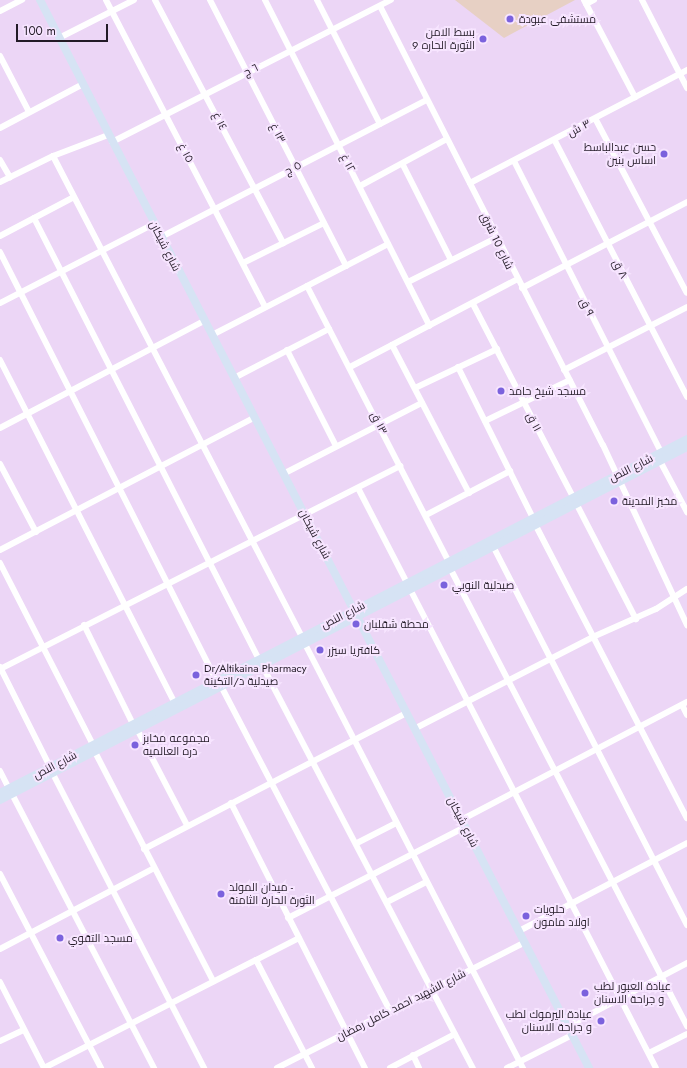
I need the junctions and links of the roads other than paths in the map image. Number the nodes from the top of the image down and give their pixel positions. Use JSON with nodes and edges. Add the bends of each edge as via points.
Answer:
{"nodes":[{"id":1,"x":22,"y":0,"type":"edge"},
{"id":2,"x":40,"y":0,"type":"edge"},
{"id":3,"x":106,"y":0,"type":"edge"},
{"id":4,"x":134,"y":0,"type":"edge"},
{"id":5,"x":155,"y":0,"type":"edge"},
{"id":6,"x":210,"y":0,"type":"edge"},
{"id":7,"x":265,"y":0,"type":"edge"},
{"id":8,"x":317,"y":0,"type":"edge"},
{"id":9,"x":391,"y":0,"type":"edge"},
{"id":10,"x":594,"y":0,"type":"edge"},
{"id":11,"x":642,"y":0,"type":"edge"},
{"id":12,"x":585,"y":2,"type":"edge"},
{"id":13,"x":380,"y":6,"type":"junction"},
{"id":14,"x":0,"y":11,"type":"edge"},
{"id":15,"x":112,"y":12,"type":"junction"},
{"id":16,"x":332,"y":30,"type":"junction"},
{"id":17,"x":59,"y":38,"type":"junction"},
{"id":18,"x":292,"y":50,"type":"junction"},
{"id":19,"x":0,"y":56,"type":"edge"},
{"id":20,"x":687,"y":70,"type":"edge"},
{"id":21,"x":247,"y":72,"type":"junction"},
{"id":22,"x":680,"y":74,"type":"junction"},
{"id":23,"x":83,"y":84,"type":"junction"},
{"id":24,"x":687,"y":88,"type":"edge"},
{"id":25,"x":206,"y":93,"type":"junction"},
{"id":26,"x":635,"y":97,"type":"junction"},
{"id":27,"x":426,"y":100,"type":"junction"},
{"id":28,"x":29,"y":112,"type":"junction"},
{"id":29,"x":165,"y":114,"type":"junction"},
{"id":30,"x":596,"y":120,"type":"junction"},
{"id":31,"x":380,"y":124,"type":"junction"},
{"id":32,"x":0,"y":128,"type":"edge"},
{"id":33,"x":110,"y":139,"type":"junction"},
{"id":34,"x":447,"y":139,"type":"junction"},
{"id":35,"x":555,"y":141,"type":"junction"},
{"id":36,"x":338,"y":145,"type":"junction"},
{"id":37,"x":53,"y":156,"type":"junction"},
{"id":38,"x":0,"y":160,"type":"edge"},
{"id":39,"x":514,"y":161,"type":"junction"},
{"id":40,"x":403,"y":165,"type":"junction"},
{"id":41,"x":296,"y":167,"type":"junction"},
{"id":42,"x":10,"y":177,"type":"junction"},
{"id":43,"x":0,"y":182,"type":"edge"},
{"id":44,"x":470,"y":184,"type":"junction"},
{"id":45,"x":360,"y":186,"type":"junction"},
{"id":46,"x":254,"y":189,"type":"junction"},
{"id":47,"x":72,"y":198,"type":"junction"},
{"id":48,"x":687,"y":202,"type":"edge"},
{"id":49,"x":215,"y":208,"type":"junction"},
{"id":50,"x":34,"y":218,"type":"junction"},
{"id":51,"x":649,"y":221,"type":"junction"},
{"id":52,"x":324,"y":223,"type":"junction"},
{"id":53,"x":154,"y":224,"type":"junction"},
{"id":54,"x":0,"y":236,"type":"edge"},
{"id":55,"x":161,"y":237,"type":"junction"},
{"id":56,"x":496,"y":238,"type":"junction"},
{"id":57,"x":283,"y":243,"type":"junction"},
{"id":58,"x":606,"y":243,"type":"junction"},
{"id":59,"x":388,"y":244,"type":"junction"},
{"id":60,"x":100,"y":251,"type":"junction"},
{"id":61,"x":0,"y":252,"type":"edge"},
{"id":62,"x":451,"y":260,"type":"junction"},
{"id":63,"x":243,"y":263,"type":"junction"},
{"id":64,"x":565,"y":264,"type":"junction"},
{"id":65,"x":346,"y":266,"type":"junction"},
{"id":66,"x":62,"y":271,"type":"junction"},
{"id":67,"x":516,"y":280,"type":"junction"},
{"id":68,"x":408,"y":282,"type":"junction"},
{"id":69,"x":307,"y":286,"type":"junction"},
{"id":70,"x":522,"y":288,"type":"junction"},
{"id":71,"x":20,"y":292,"type":"junction"},
{"id":72,"x":687,"y":293,"type":"edge"},
{"id":73,"x":0,"y":303,"type":"edge"},
{"id":74,"x":473,"y":304,"type":"junction"},
{"id":75,"x":265,"y":307,"type":"junction"},
{"id":76,"x":687,"y":307,"type":"edge"},
{"id":77,"x":204,"y":321,"type":"junction"},
{"id":78,"x":430,"y":326,"type":"junction"},
{"id":79,"x":650,"y":326,"type":"junction"},
{"id":80,"x":329,"y":329,"type":"junction"},
{"id":81,"x":212,"y":335,"type":"junction"},
{"id":82,"x":392,"y":345,"type":"junction"},
{"id":83,"x":152,"y":348,"type":"junction"},
{"id":84,"x":609,"y":348,"type":"junction"},
{"id":85,"x":287,"y":350,"type":"junction"},
{"id":86,"x":497,"y":350,"type":"junction"},
{"id":87,"x":0,"y":360,"type":"edge"},
{"id":88,"x":350,"y":367,"type":"junction"},
{"id":89,"x":458,"y":367,"type":"junction"},
{"id":90,"x":111,"y":369,"type":"junction"},
{"id":91,"x":564,"y":370,"type":"junction"},
{"id":92,"x":234,"y":378,"type":"junction"},
{"id":93,"x":570,"y":380,"type":"junction"},
{"id":94,"x":415,"y":388,"type":"junction"},
{"id":95,"x":70,"y":391,"type":"junction"},
{"id":96,"x":687,"y":397,"type":"edge"},
{"id":97,"x":524,"y":402,"type":"junction"},
{"id":98,"x":422,"y":403,"type":"junction"},
{"id":99,"x":27,"y":414,"type":"junction"},
{"id":100,"x":254,"y":418,"type":"junction"},
{"id":101,"x":485,"y":421,"type":"junction"},
{"id":102,"x":380,"y":425,"type":"junction"},
{"id":103,"x":0,"y":428,"type":"edge"},
{"id":104,"x":687,"y":439,"type":"edge"},
{"id":105,"x":201,"y":446,"type":"junction"},
{"id":106,"x":336,"y":446,"type":"junction"},
{"id":107,"x":687,"y":447,"type":"edge"},
{"id":108,"x":661,"y":457,"type":"junction"},
{"id":109,"x":0,"y":464,"type":"edge"},
{"id":110,"x":401,"y":466,"type":"junction"},
{"id":111,"x":160,"y":468,"type":"junction"},
{"id":112,"x":510,"y":471,"type":"junction"},
{"id":113,"x":283,"y":474,"type":"junction"},
{"id":114,"x":616,"y":479,"type":"junction"},
{"id":115,"x":358,"y":488,"type":"junction"},
{"id":116,"x":117,"y":489,"type":"junction"},
{"id":117,"x":469,"y":493,"type":"junction"},
{"id":118,"x":575,"y":500,"type":"junction"},
{"id":119,"x":77,"y":512,"type":"junction"},
{"id":120,"x":687,"y":512,"type":"edge"},
{"id":121,"x":304,"y":514,"type":"junction"},
{"id":122,"x":426,"y":515,"type":"junction"},
{"id":123,"x":534,"y":521,"type":"junction"},
{"id":124,"x":36,"y":532,"type":"junction"},
{"id":125,"x":250,"y":540,"type":"junction"},
{"id":126,"x":493,"y":546,"type":"junction"},
{"id":127,"x":0,"y":550,"type":"edge"},
{"id":128,"x":210,"y":560,"type":"junction"},
{"id":129,"x":0,"y":563,"type":"edge"},
{"id":130,"x":450,"y":565,"type":"junction"},
{"id":131,"x":166,"y":583,"type":"junction"},
{"id":132,"x":408,"y":586,"type":"junction"},
{"id":133,"x":687,"y":589,"type":"edge"},
{"id":134,"x":673,"y":597,"type":"junction"},
{"id":135,"x":125,"y":604,"type":"junction"},
{"id":136,"x":355,"y":613,"type":"junction"},
{"id":137,"x":636,"y":619,"type":"junction"},
{"id":138,"x":84,"y":625,"type":"junction"},
{"id":139,"x":687,"y":625,"type":"edge"},
{"id":140,"x":594,"y":636,"type":"junction"},
{"id":141,"x":303,"y":640,"type":"junction"},
{"id":142,"x":43,"y":646,"type":"junction"},
{"id":143,"x":551,"y":658,"type":"junction"},
{"id":144,"x":260,"y":662,"type":"junction"},
{"id":145,"x":0,"y":668,"type":"edge"},
{"id":146,"x":508,"y":681,"type":"junction"},
{"id":147,"x":219,"y":683,"type":"junction"},
{"id":148,"x":468,"y":702,"type":"junction"},
{"id":149,"x":175,"y":703,"type":"junction"},
{"id":150,"x":684,"y":703,"type":"edge"},
{"id":151,"x":406,"y":713,"type":"junction"},
{"id":152,"x":687,"y":715,"type":"edge"},
{"id":153,"x":640,"y":725,"type":"junction"},
{"id":154,"x":135,"y":727,"type":"junction"},
{"id":155,"x":414,"y":729,"type":"junction"},
{"id":156,"x":354,"y":740,"type":"junction"},
{"id":157,"x":94,"y":748,"type":"junction"},
{"id":158,"x":598,"y":748,"type":"junction"},
{"id":159,"x":315,"y":761,"type":"junction"},
{"id":160,"x":555,"y":770,"type":"junction"},
{"id":161,"x":0,"y":771,"type":"edge"},
{"id":162,"x":52,"y":771,"type":"junction"},
{"id":163,"x":272,"y":782,"type":"junction"},
{"id":164,"x":11,"y":791,"type":"junction"},
{"id":165,"x":516,"y":791,"type":"junction"},
{"id":166,"x":0,"y":793,"type":"edge"},
{"id":167,"x":0,"y":800,"type":"edge"},
{"id":168,"x":230,"y":803,"type":"junction"},
{"id":169,"x":687,"y":818,"type":"edge"},
{"id":170,"x":396,"y":823,"type":"junction"},
{"id":171,"x":463,"y":823,"type":"junction"},
{"id":172,"x":187,"y":825,"type":"junction"},
{"id":173,"x":357,"y":843,"type":"junction"},
{"id":174,"x":687,"y":843,"type":"edge"},
{"id":175,"x":144,"y":849,"type":"junction"},
{"id":176,"x":412,"y":855,"type":"junction"},
{"id":177,"x":654,"y":860,"type":"junction"},
{"id":178,"x":154,"y":868,"type":"junction"},
{"id":179,"x":0,"y":874,"type":"edge"},
{"id":180,"x":373,"y":875,"type":"junction"},
{"id":181,"x":426,"y":882,"type":"junction"},
{"id":182,"x":612,"y":882,"type":"junction"},
{"id":183,"x":113,"y":889,"type":"junction"},
{"id":184,"x":330,"y":896,"type":"junction"},
{"id":185,"x":387,"y":902,"type":"junction"},
{"id":186,"x":572,"y":904,"type":"junction"},
{"id":187,"x":71,"y":912,"type":"junction"},
{"id":188,"x":288,"y":918,"type":"junction"},
{"id":189,"x":687,"y":925,"type":"edge"},
{"id":190,"x":30,"y":932,"type":"junction"},
{"id":191,"x":519,"y":932,"type":"junction"},
{"id":192,"x":298,"y":938,"type":"junction"},
{"id":193,"x":525,"y":942,"type":"junction"},
{"id":194,"x":0,"y":949,"type":"edge"},
{"id":195,"x":256,"y":960,"type":"junction"},
{"id":196,"x":687,"y":963,"type":"edge"},
{"id":197,"x":471,"y":969,"type":"junction"},
{"id":198,"x":662,"y":977,"type":"junction"},
{"id":199,"x":213,"y":981,"type":"junction"},
{"id":200,"x":0,"y":982,"type":"edge"},
{"id":201,"x":432,"y":990,"type":"junction"},
{"id":202,"x":620,"y":998,"type":"junction"},
{"id":203,"x":171,"y":1003,"type":"junction"},
{"id":204,"x":390,"y":1010,"type":"junction"},
{"id":205,"x":130,"y":1024,"type":"junction"},
{"id":206,"x":568,"y":1026,"type":"junction"},
{"id":207,"x":687,"y":1026,"type":"edge"},
{"id":208,"x":24,"y":1030,"type":"junction"},
{"id":209,"x":348,"y":1032,"type":"junction"},
{"id":210,"x":455,"y":1034,"type":"junction"},
{"id":211,"x":687,"y":1034,"type":"edge"},
{"id":212,"x":572,"y":1035,"type":"junction"},
{"id":213,"x":0,"y":1041,"type":"edge"},
{"id":214,"x":89,"y":1045,"type":"junction"},
{"id":215,"x":649,"y":1053,"type":"junction"},
{"id":216,"x":305,"y":1054,"type":"junction"},
{"id":217,"x":413,"y":1056,"type":"junction"},
{"id":218,"x":519,"y":1062,"type":"junction"},
{"id":219,"x":44,"y":1068,"type":"edge"},
{"id":220,"x":101,"y":1068,"type":"edge"},
{"id":221,"x":154,"y":1068,"type":"edge"},
{"id":222,"x":204,"y":1068,"type":"edge"},
{"id":223,"x":277,"y":1068,"type":"edge"},
{"id":224,"x":312,"y":1068,"type":"edge"},
{"id":225,"x":365,"y":1068,"type":"edge"},
{"id":226,"x":390,"y":1068,"type":"edge"},
{"id":227,"x":420,"y":1068,"type":"edge"},
{"id":228,"x":473,"y":1068,"type":"edge"},
{"id":229,"x":507,"y":1068,"type":"edge"},
{"id":230,"x":523,"y":1068,"type":"edge"},
{"id":231,"x":589,"y":1068,"type":"edge"},
{"id":232,"x":656,"y":1068,"type":"edge"}],
"edges":[{"from":1,"to":14,"type":"street"},
{"from":2,"to":17,"type":"street","name":"شارع شيكان"},
{"from":3,"to":15,"type":"street","name":"١٥ غ"},
{"from":4,"to":15,"type":"street"},
{"from":5,"to":25,"type":"street","name":"١٤ غ"},
{"from":6,"to":21,"type":"street","name":"١٣ غ"},
{"from":7,"to":18,"type":"street","name":"١٢ غ"},
{"from":8,"to":16,"type":"street"},
{"from":9,"to":13,"type":"street","name":"٦ ج"},
{"from":10,"to":12,"type":"street"},
{"from":11,"to":22,"type":"street"},
{"from":12,"to":26,"type":"street"},
{"from":13,"to":16,"type":"street","name":"٦ ج"},
{"from":13,"to":27,"type":"street","name":"شارع 10 شرق"},
{"from":15,"to":17,"type":"street"},
{"from":15,"to":29,"type":"street","name":"١٥ غ"},
{"from":16,"to":18,"type":"street","name":"٦ ج"},
{"from":16,"to":31,"type":"street"},
{"from":17,"to":23,"type":"street","name":"شارع شيكان"},
{"from":18,"to":21,"type":"street","name":"٦ ج"},
{"from":18,"to":36,"type":"street","name":"١٢ غ"},
{"from":19,"to":28,"type":"street"},
{"from":20,"to":22,"type":"street","name":"٣ ش"},
{"from":21,"to":25,"type":"street","name":"٦ ج"},
{"from":21,"to":41,"type":"street","name":"١٣ غ"},
{"from":22,"to":24,"type":"street"},
{"from":22,"to":26,"type":"street","name":"٣ ش"},
{"from":23,"to":28,"type":"street"},
{"from":23,"to":33,"type":"street","name":"شارع شيكان"},
{"from":25,"to":29,"type":"street","name":"٦ ج"},
{"from":25,"to":46,"type":"street","name":"١٤ غ"},
{"from":26,"to":30,"type":"street","name":"٣ ش"},
{"from":27,"to":31,"type":"street","name":"٥ ج"},
{"from":27,"to":34,"type":"street","name":"شارع 10 شرق"},
{"from":28,"to":32,"type":"street"},
{"from":29,"to":33,"type":"street","name":"٦ ج"},
{"from":29,"to":49,"type":"street","name":"١٥ غ"},
{"from":30,"to":35,"type":"street","name":"٣ ش"},
{"from":30,"to":51,"type":"street"},
{"from":31,"to":36,"type":"street","name":"٥ ج"},
{"from":33,"to":37,"type":"street","name":"٦ ج"},
{"from":33,"to":53,"type":"street","name":"شارع شيكان"},
{"from":34,"to":40,"type":"street"},
{"from":34,"to":44,"type":"street","name":"شارع 10 شرق"},
{"from":35,"to":39,"type":"street","name":"٣ ش"},
{"from":35,"to":58,"type":"street","name":"٨ ق"},
{"from":36,"to":41,"type":"street","name":"٥ ج"},
{"from":36,"to":45,"type":"street","name":"١٢ غ"},
{"from":37,"to":42,"type":"street","name":"٦ ج"},
{"from":37,"to":47,"type":"street"},
{"from":38,"to":42,"type":"street"},
{"from":39,"to":44,"type":"street","name":"٣ ش"},
{"from":39,"to":64,"type":"street","name":"٩ ق"},
{"from":40,"to":45,"type":"street"},
{"from":40,"to":62,"type":"street"},
{"from":41,"to":46,"type":"street","name":"٥ ج"},
{"from":41,"to":52,"type":"street","name":"١٣ غ"},
{"from":42,"to":43,"type":"street","name":"٦ ج"},
{"from":44,"to":56,"type":"street","name":"شارع 10 شرق"},
{"from":45,"to":59,"type":"street","name":"١٢ غ"},
{"from":46,"to":49,"type":"street","name":"٥ ج"},
{"from":46,"to":57,"type":"street","name":"١٤ غ"},
{"from":47,"to":50,"type":"street"},
{"from":47,"to":60,"type":"street"},
{"from":48,"to":51,"type":"street"},
{"from":49,"to":55,"type":"street","name":"٥ ج"},
{"from":49,"to":63,"type":"street","name":"١٥ غ"},
{"from":50,"to":54,"type":"street"},
{"from":50,"to":66,"type":"street"},
{"from":51,"to":58,"type":"street"},
{"from":51,"to":72,"type":"street"},
{"from":52,"to":57,"type":"street"},
{"from":52,"to":65,"type":"street","name":"١٣ غ"},
{"from":53,"to":55,"type":"street","name":"شارع شيكان"},
{"from":53,"to":60,"type":"street"},
{"from":55,"to":77,"type":"street","name":"شارع شيكان"},
{"from":56,"to":62,"type":"street"},
{"from":56,"to":67,"type":"street","name":"شارع 10 شرق"},
{"from":57,"to":63,"type":"street"},
{"from":58,"to":64,"type":"street"},
{"from":58,"to":79,"type":"street","name":"٨ ق"},
{"from":59,"to":65,"type":"street"},
{"from":59,"to":68,"type":"street","name":"١٢ غ"},
{"from":60,"to":66,"type":"street"},
{"from":60,"to":83,"type":"street"},
{"from":61,"to":71,"type":"street"},
{"from":62,"to":68,"type":"street"},
{"from":63,"to":75,"type":"street","name":"١٥ غ"},
{"from":64,"to":70,"type":"street"},
{"from":64,"to":84,"type":"street","name":"٩ ق"},
{"from":65,"to":69,"type":"street"},
{"from":66,"to":71,"type":"street"},
{"from":66,"to":90,"type":"street"},
{"from":67,"to":70,"type":"street","name":"شارع 10 شرق"},
{"from":67,"to":74,"type":"street"},
{"from":68,"to":78,"type":"street","name":"١٢ غ"},
{"from":69,"to":75,"type":"street"},
{"from":69,"to":80,"type":"street","name":"١٣ ق"},
{"from":70,"to":91,"type":"street","name":"شارع 10 شرق"},
{"from":71,"to":73,"type":"street"},
{"from":71,"to":95,"type":"street"},
{"from":74,"to":78,"type":"street"},
{"from":74,"to":86,"type":"street","name":"١١ ق"},
{"from":75,"to":81,"type":"street"},
{"from":76,"to":79,"type":"street"},
{"from":77,"to":81,"type":"street","name":"شارع شيكان"},
{"from":77,"to":83,"type":"street"},
{"from":78,"to":82,"type":"street"},
{"from":79,"to":84,"type":"street"},
{"from":79,"to":96,"type":"street","name":"٨ ق"},
{"from":80,"to":85,"type":"street"},
{"from":80,"to":88,"type":"street","name":"١٣ ق"},
{"from":81,"to":92,"type":"street","name":"شارع شيكان"},
{"from":82,"to":88,"type":"street"},
{"from":82,"to":94,"type":"street"},
{"from":83,"to":90,"type":"street"},
{"from":83,"to":105,"type":"street"},
{"from":84,"to":91,"type":"street"},
{"from":84,"to":108,"type":"street","name":"٩ ق"},
{"from":85,"to":92,"type":"street"},
{"from":85,"to":106,"type":"street"},
{"from":86,"to":89,"type":"street"},
{"from":86,"to":97,"type":"street","name":"١١ ق"},
{"from":87,"to":99,"type":"street"},
{"from":88,"to":102,"type":"street","name":"١٣ ق"},
{"from":89,"to":94,"type":"street"},
{"from":89,"to":101,"type":"street"},
{"from":90,"to":95,"type":"street"},
{"from":90,"to":111,"type":"street"},
{"from":91,"to":93,"type":"street","name":"شارع 10 شرق"},
{"from":92,"to":100,"type":"street","name":"شارع شيكان"},
{"from":93,"to":97,"type":"street"},
{"from":93,"to":114,"type":"street","name":"شارع 10 شرق"},
{"from":94,"to":98,"type":"street"},
{"from":95,"to":99,"type":"street"},
{"from":95,"to":116,"type":"street"},
{"from":97,"to":101,"type":"street"},
{"from":97,"to":118,"type":"street","name":"١١ ق"},
{"from":98,"to":102,"type":"street"},
{"from":98,"to":117,"type":"street"},
{"from":99,"to":103,"type":"street"},
{"from":99,"to":119,"type":"street"},
{"from":100,"to":105,"type":"street"},
{"from":100,"to":113,"type":"street","name":"شارع شيكان"},
{"from":101,"to":112,"type":"street"},
{"from":102,"to":106,"type":"street"},
{"from":102,"to":110,"type":"street","name":"١٣ ق"},
{"from":104,"to":108,"type":"street","name":"شارع النص"},
{"from":105,"to":111,"type":"street"},
{"from":105,"to":125,"type":"street"},
{"from":106,"to":113,"type":"street"},
{"from":107,"to":108,"type":"street","name":"شارع النص"},
{"from":108,"to":114,"type":"street","name":"شارع النص"},
{"from":108,"to":120,"type":"street","name":"٩ ق"},
{"from":109,"to":124,"type":"street"},
{"from":110,"to":115,"type":"street"},
{"from":110,"to":122,"type":"street","name":"١٣ ق"},
{"from":111,"to":116,"type":"street"},
{"from":111,"to":128,"type":"street"},
{"from":112,"to":117,"type":"street"},
{"from":112,"to":123,"type":"street"},
{"from":113,"to":121,"type":"street","name":"شارع شيكان"},
{"from":114,"to":118,"type":"street","name":"شارع النص"},
{"from":114,"to":134,"type":"street","name":"شارع 10 شرق"},
{"from":115,"to":121,"type":"street"},
{"from":115,"to":132,"type":"street"},
{"from":116,"to":119,"type":"street"},
{"from":116,"to":131,"type":"street"},
{"from":117,"to":122,"type":"street"},
{"from":118,"to":123,"type":"street","name":"شارع النص"},
{"from":118,"to":137,"type":"street","name":"١١ ق"},
{"from":119,"to":124,"type":"street"},
{"from":119,"to":135,"type":"street"},
{"from":121,"to":125,"type":"street"},
{"from":121,"to":136,"type":"street","name":"شارع شيكان"},
{"from":122,"to":130,"type":"street","name":"١٣ ق"},
{"from":123,"to":126,"type":"street","name":"شارع النص"},
{"from":123,"to":130,"type":"street","name":"شارع النص"},
{"from":123,"to":140,"type":"street"},
{"from":124,"to":127,"type":"street"},
{"from":125,"to":128,"type":"street"},
{"from":125,"to":141,"type":"street"},
{"from":126,"to":130,"type":"street","name":"شارع النص"},
{"from":126,"to":143,"type":"street"},
{"from":128,"to":131,"type":"street"},
{"from":128,"to":144,"type":"street"},
{"from":129,"to":142,"type":"street"},
{"from":130,"to":132,"type":"street","name":"شارع النص"},
{"from":130,"to":146,"type":"street","name":"١٣ ق"},
{"from":131,"to":135,"type":"street"},
{"from":131,"to":147,"type":"street"},
{"from":132,"to":136,"type":"street","name":"شارع النص"},
{"from":132,"to":148,"type":"street"},
{"from":133,"to":134,"type":"street"},
{"from":134,"to":137,"type":"street"},
{"from":134,"to":139,"type":"street","name":"شارع 10 شرق"},
{"from":135,"to":138,"type":"street"},
{"from":135,"to":149,"type":"street"},
{"from":136,"to":141,"type":"street","name":"شارع النص"},
{"from":136,"to":151,"type":"street","name":"شارع شيكان"},
{"from":137,"to":140,"type":"street"},
{"from":138,"to":142,"type":"street"},
{"from":138,"to":154,"type":"street"},
{"from":140,"to":143,"type":"street"},
{"from":140,"to":153,"type":"street"},
{"from":141,"to":144,"type":"street","name":"شارع النص"},
{"from":141,"to":156,"type":"street"},
{"from":142,"to":145,"type":"street"},
{"from":142,"to":157,"type":"street"},
{"from":143,"to":146,"type":"street"},
{"from":143,"to":158,"type":"street"},
{"from":144,"to":147,"type":"street","name":"شارع النص"},
{"from":144,"to":159,"type":"street"},
{"from":145,"to":162,"type":"street"},
{"from":146,"to":148,"type":"street"},
{"from":146,"to":160,"type":"street","name":"١٣ ق"},
{"from":147,"to":149,"type":"street","name":"شارع النص"},
{"from":147,"to":154,"type":"street","name":"شارع النص"},
{"from":147,"to":163,"type":"street"},
{"from":148,"to":155,"type":"street"},
{"from":148,"to":165,"type":"street"},
{"from":149,"to":154,"type":"street","name":"شارع النص"},
{"from":150,"to":152,"type":"street"},
{"from":150,"to":153,"type":"street"},
{"from":151,"to":155,"type":"street","name":"شارع شيكان"},
{"from":151,"to":156,"type":"street"},
{"from":153,"to":158,"type":"street"},
{"from":153,"to":169,"type":"street"},
{"from":154,"to":157,"type":"street","name":"شارع النص"},
{"from":154,"to":172,"type":"street"},
{"from":155,"to":171,"type":"street","name":"شارع شيكان"},
{"from":156,"to":159,"type":"street"},
{"from":156,"to":170,"type":"street"},
{"from":157,"to":162,"type":"street","name":"شارع النص"},
{"from":157,"to":175,"type":"street"},
{"from":158,"to":160,"type":"street"},
{"from":158,"to":177,"type":"street"},
{"from":159,"to":163,"type":"street"},
{"from":159,"to":173,"type":"street"},
{"from":160,"to":165,"type":"street"},
{"from":160,"to":182,"type":"street","name":"١٣ ق"},
{"from":161,"to":164,"type":"street"},
{"from":162,"to":164,"type":"street","name":"شارع النص"},
{"from":162,"to":183,"type":"street"},
{"from":163,"to":168,"type":"street"},
{"from":163,"to":184,"type":"street"},
{"from":164,"to":166,"type":"street","name":"شارع النص"},
{"from":164,"to":167,"type":"street","name":"شارع النص"},
{"from":164,"to":187,"type":"street"},
{"from":165,"to":171,"type":"street"},
{"from":165,"to":186,"type":"street"},
{"from":168,"to":172,"type":"street"},
{"from":168,"to":188,"type":"street"},
{"from":170,"to":173,"type":"street"},
{"from":170,"to":176,"type":"street"},
{"from":171,"to":176,"type":"street"},
{"from":171,"to":191,"type":"street","name":"شارع شيكان"},
{"from":172,"to":175,"type":"street"},
{"from":173,"to":180,"type":"street"},
{"from":174,"to":177,"type":"street"},
{"from":175,"to":178,"type":"street"},
{"from":176,"to":180,"type":"street"},
{"from":176,"to":181,"type":"street"},
{"from":177,"to":182,"type":"street"},
{"from":177,"to":189,"type":"street"},
{"from":178,"to":183,"type":"street"},
{"from":178,"to":199,"type":"street"},
{"from":179,"to":190,"type":"street"},
{"from":180,"to":184,"type":"street"},
{"from":180,"to":185,"type":"street"},
{"from":181,"to":185,"type":"street"},
{"from":181,"to":197,"type":"street"},
{"from":182,"to":186,"type":"street"},
{"from":182,"to":198,"type":"street","name":"١٣ ق"},
{"from":183,"to":187,"type":"street"},
{"from":183,"to":203,"type":"street"},
{"from":184,"to":188,"type":"street"},
{"from":184,"to":204,"type":"street"},
{"from":185,"to":201,"type":"street"},
{"from":186,"to":191,"type":"street"},
{"from":186,"to":202,"type":"street"},
{"from":187,"to":190,"type":"street"},
{"from":187,"to":205,"type":"street"},
{"from":188,"to":192,"type":"street"},
{"from":190,"to":194,"type":"street"},
{"from":190,"to":214,"type":"street"},
{"from":191,"to":193,"type":"street","name":"شارع شيكان"},
{"from":192,"to":195,"type":"street"},
{"from":192,"to":209,"type":"street"},
{"from":193,"to":197,"type":"street","name":"شارع الشهيد احمد كامل رمضان"},
{"from":193,"to":206,"type":"street","name":"شارع شيكان"},
{"from":195,"to":199,"type":"street"},
{"from":195,"to":216,"type":"street"},
{"from":196,"to":198,"type":"street"},
{"from":197,"to":201,"type":"street","name":"شارع الشهيد احمد كامل رمضان"},
{"from":197,"to":218,"type":"street"},
{"from":198,"to":202,"type":"street"},
{"from":198,"to":207,"type":"street","name":"١٣ ق"},
{"from":199,"to":203,"type":"street"},
{"from":200,"to":208,"type":"street"},
{"from":201,"to":204,"type":"street","name":"شارع الشهيد احمد كامل رمضان"},
{"from":201,"to":210,"type":"street"},
{"from":202,"to":206,"type":"street"},
{"from":202,"to":215,"type":"street"},
{"from":203,"to":205,"type":"street"},
{"from":203,"to":222,"type":"street"},
{"from":204,"to":209,"type":"street","name":"شارع الشهيد احمد كامل رمضان"},
{"from":205,"to":214,"type":"street"},
{"from":205,"to":221,"type":"street"},
{"from":206,"to":212,"type":"street","name":"شارع شيكان"},
{"from":208,"to":213,"type":"street"},
{"from":208,"to":219,"type":"street"},
{"from":209,"to":216,"type":"street","name":"شارع الشهيد احمد كامل رمضان"},
{"from":209,"to":225,"type":"street"},
{"from":210,"to":217,"type":"street"},
{"from":210,"to":228,"type":"street"},
{"from":211,"to":215,"type":"street"},
{"from":212,"to":218,"type":"street"},
{"from":212,"to":231,"type":"street","name":"شارع شيكان"},
{"from":214,"to":219,"type":"street"},
{"from":214,"to":220,"type":"street"},
{"from":215,"to":232,"type":"street"},
{"from":216,"to":223,"type":"street","name":"شارع الشهيد احمد كامل رمضان"},
{"from":216,"to":224,"type":"street"},
{"from":217,"to":226,"type":"street"},
{"from":217,"to":227,"type":"street"},
{"from":218,"to":229,"type":"street"},
{"from":218,"to":230,"type":"street"}]}
